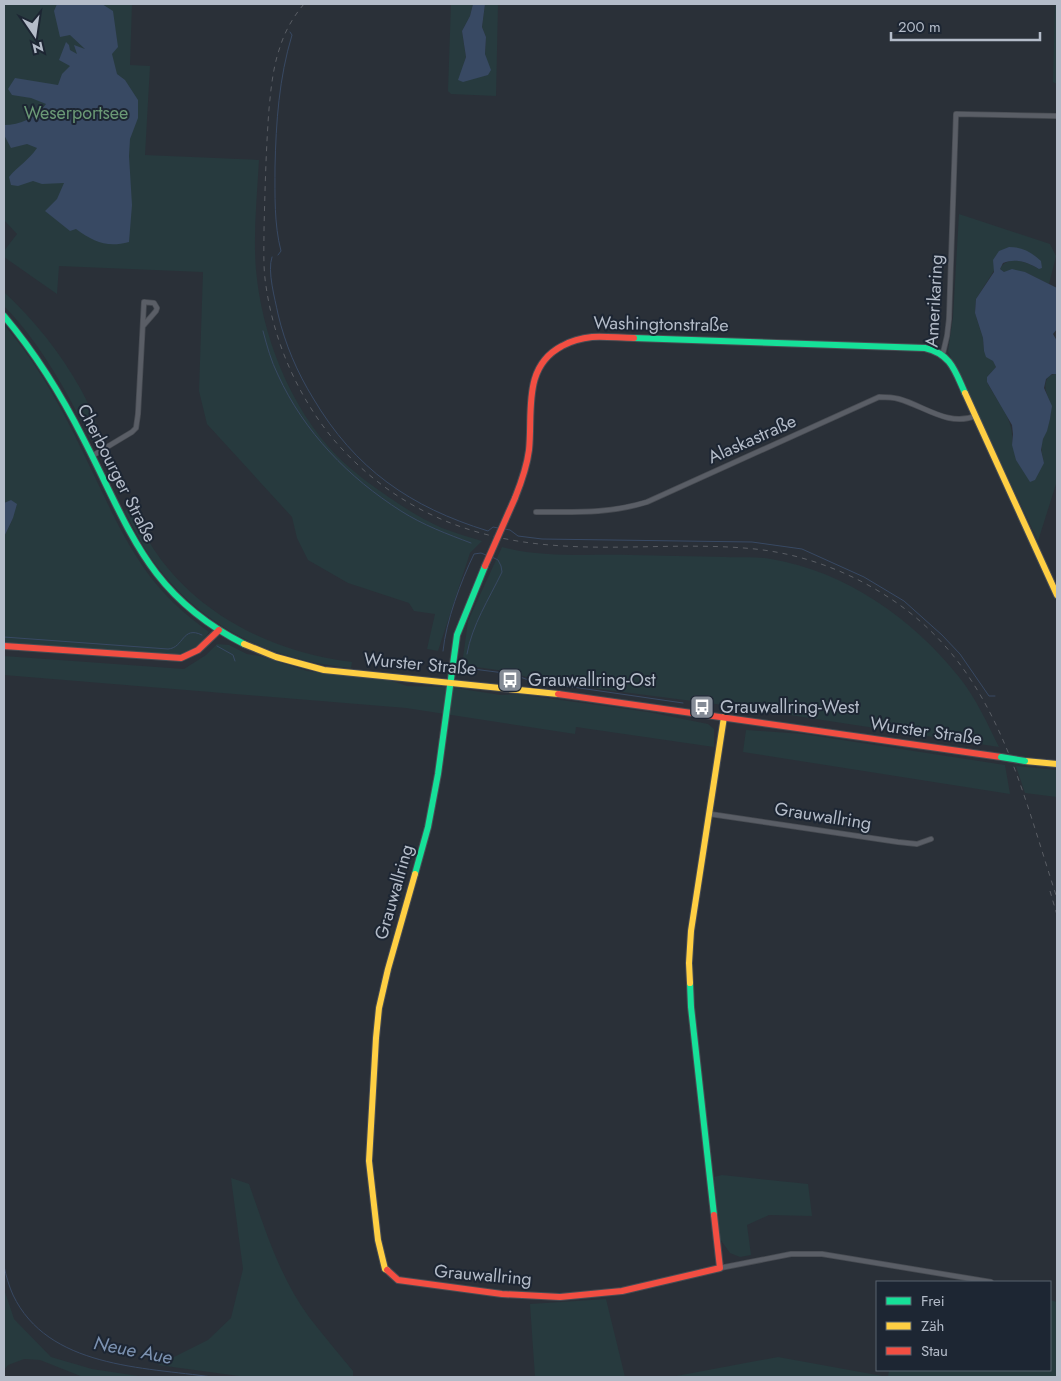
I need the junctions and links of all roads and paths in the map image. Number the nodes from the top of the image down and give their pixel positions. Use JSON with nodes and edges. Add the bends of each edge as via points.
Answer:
{"nodes":[{"id":1,"x":1057,"y":116,"type":"edge"},
{"id":2,"x":4,"y":316,"type":"edge"},
{"id":3,"x":143,"y":326,"type":"junction"},
{"id":4,"x":943,"y":353,"type":"junction"},
{"id":5,"x":975,"y":416,"type":"junction"},
{"id":6,"x":92,"y":456,"type":"junction"},
{"id":7,"x":536,"y":512,"type":"dead end"},
{"id":8,"x":1057,"y":595,"type":"edge"},
{"id":9,"x":219,"y":630,"type":"junction"},
{"id":10,"x":4,"y":646,"type":"edge"},
{"id":11,"x":451,"y":682,"type":"junction"},
{"id":12,"x":724,"y":717,"type":"junction"},
{"id":13,"x":1057,"y":764,"type":"edge"},
{"id":14,"x":710,"y":814,"type":"junction"},
{"id":15,"x":931,"y":838,"type":"dead end"},
{"id":16,"x":720,"y":1268,"type":"junction"},
{"id":17,"x":985,"y":1281,"type":"edge"}],
"edges":[{"from":1,"to":4,"type":"street","name":"Amerikaring","via":[[956,114],[949,319]]},
{"from":2,"to":6,"type":"street","name":"Cherbourger Straße","via":[[51,381]]},
{"from":3,"to":3,"type":"street","via":[[156,311],[154,303],[144,302]]},
{"from":3,"to":6,"type":"street","via":[[136,428]]},
{"from":4,"to":5,"type":"street","name":"Amerikaring","via":[[951,362]]},
{"from":4,"to":11,"type":"street","name":"Washingtonstraße","bridge":true,"via":[[920,346],[591,337],[562,344],[539,367],[533,382],[528,452],[522,481],[462,620]]},
{"from":5,"to":7,"type":"street","name":"Alaskastraße","via":[[953,420],[899,398],[879,397],[647,502],[603,512]]},
{"from":5,"to":8,"type":"street","name":"Amerikaring"},
{"from":6,"to":9,"type":"street","name":"Cherbourger Straße","via":[[134,541],[156,573],[182,603]]},
{"from":9,"to":10,"type":"street","via":[[202,648],[181,658]]},
{"from":9,"to":11,"type":"street","name":"Wurster Straße","via":[[261,651],[306,666]]},
{"from":11,"to":12,"type":"street","name":"Wurster Straße"},
{"from":11,"to":16,"type":"street","name":"Grauwallring","via":[[428,827],[379,1008],[368,1160],[385,1269],[398,1280],[408,1282],[502,1294],[560,1297],[622,1291]]},
{"from":12,"to":13,"type":"street","name":"Wurster Straße","bridge":true},
{"from":12,"to":14,"type":"street"},
{"from":14,"to":15,"type":"street","name":"Grauwallring","via":[[916,844]]},
{"from":14,"to":16,"type":"street","via":[[691,931],[689,986]]},
{"from":16,"to":17,"type":"street","via":[[791,1254],[822,1254]]}]}
